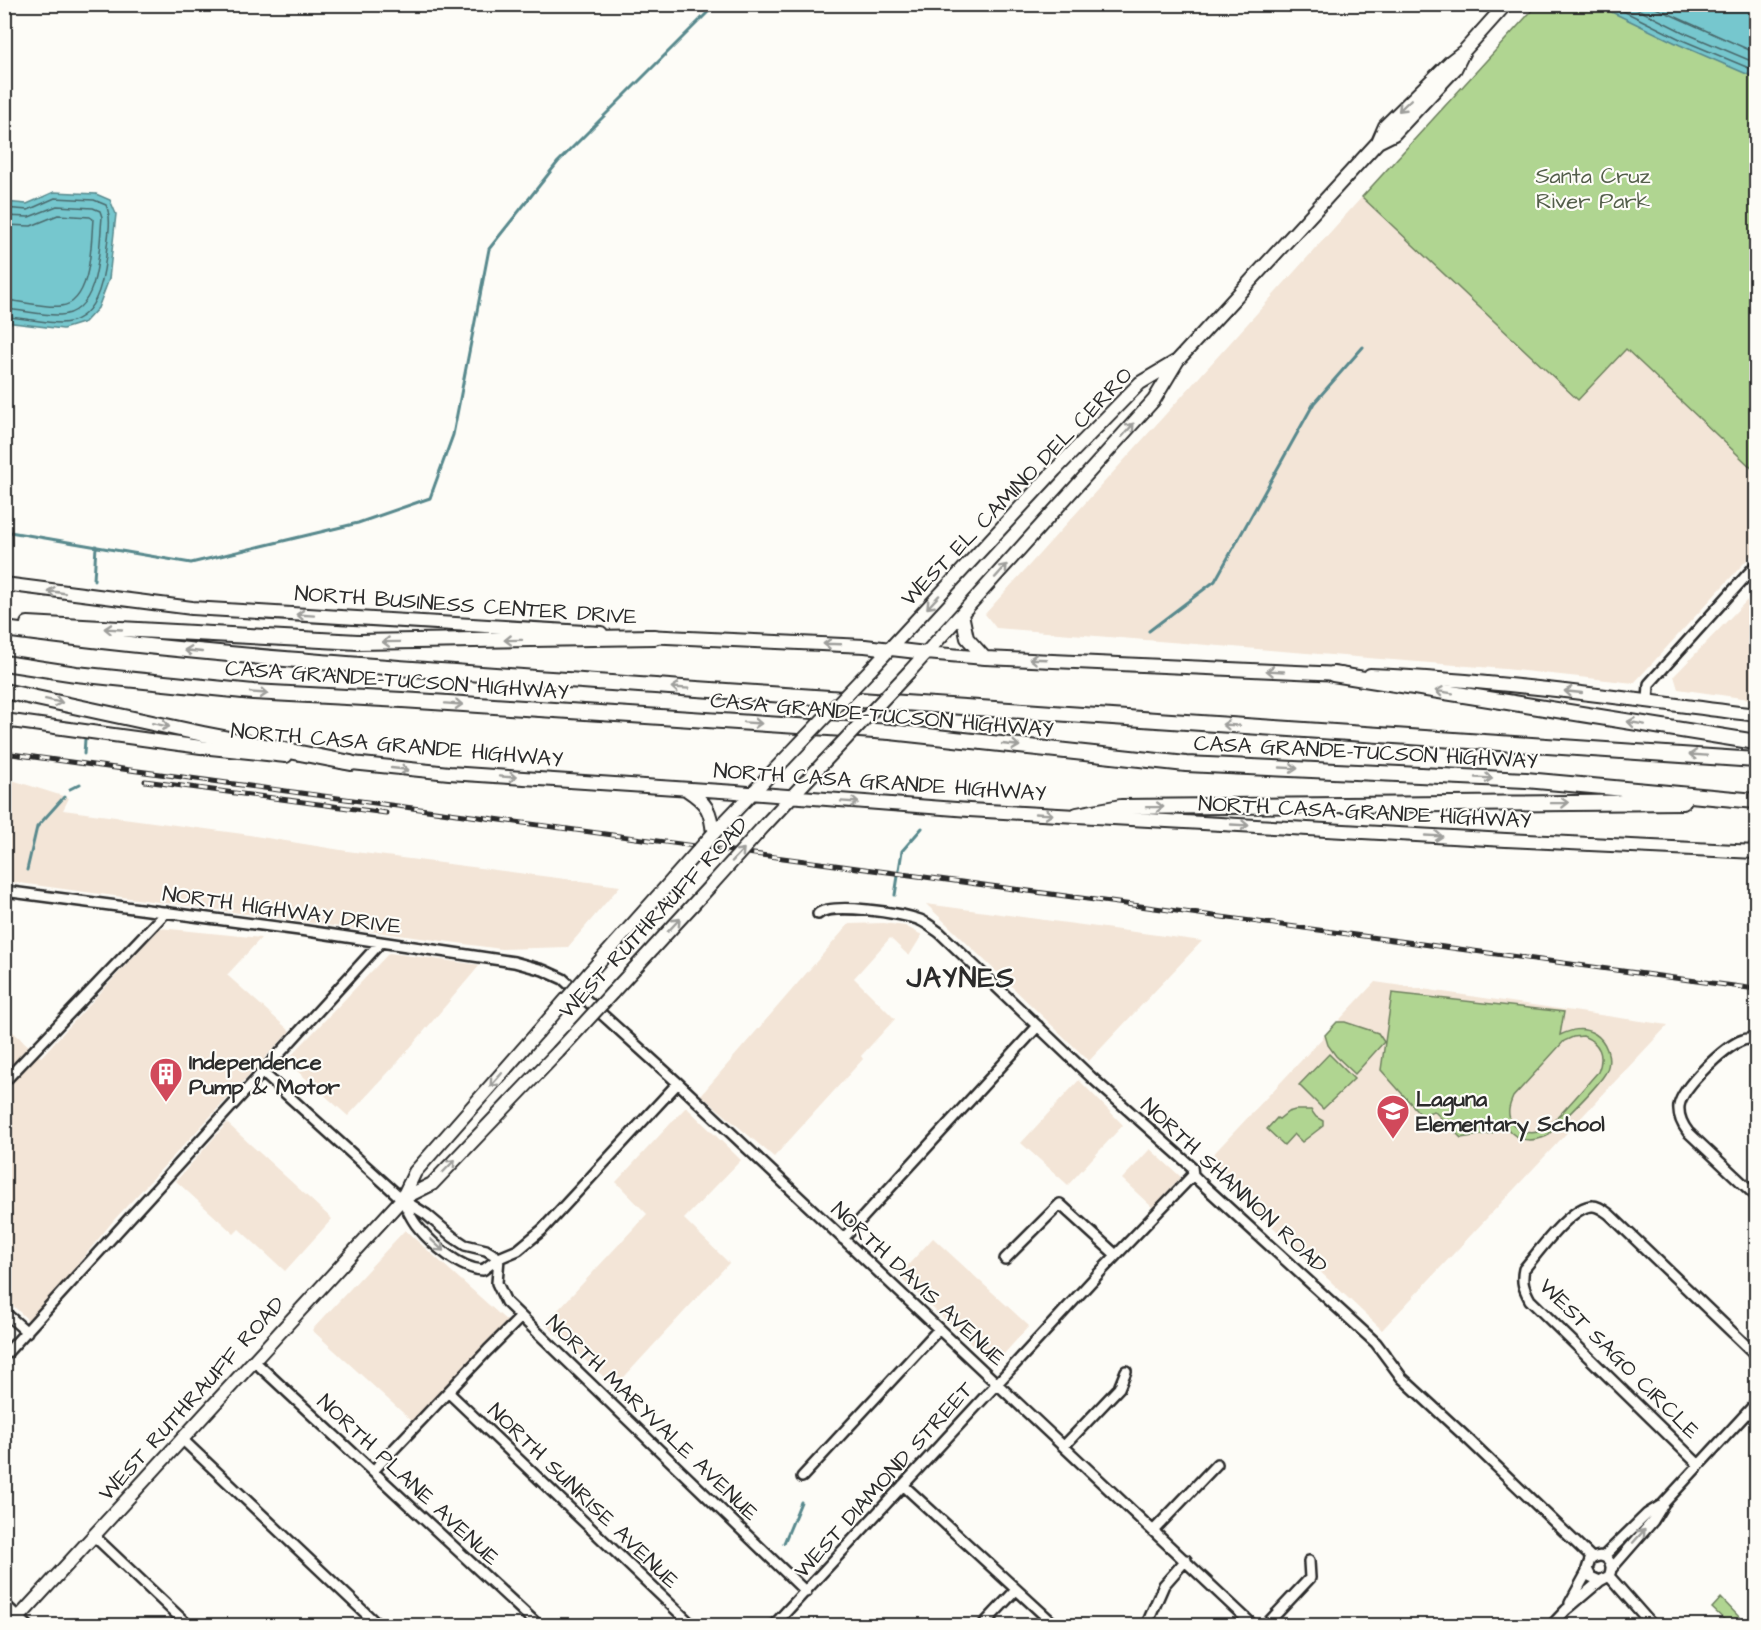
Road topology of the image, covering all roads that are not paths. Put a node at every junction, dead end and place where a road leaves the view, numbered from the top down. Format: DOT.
graph roads {
  1 [pos="1506,4"];
  2 [pos="1178,360"];
  3 [pos="1756,564"];
  4 [pos="4,584"];
  5 [pos="962,614"];
  6 [pos="4,623"];
  7 [pos="4,629"];
  8 [pos="655,637"];
  9 [pos="890,649"];
  10 [pos="926,653"];
  11 [pos="985,658"];
  12 [pos="4,663"];
  13 [pos="1333,674"];
  14 [pos="4,691"];
  15 [pos="1648,701"];
  16 [pos="1756,715"];
  17 [pos="4,720"];
  18 [pos="1756,742"];
  19 [pos="1756,760"];
  20 [pos="351,763"];
  21 [pos="686,790"];
  22 [pos="751,793"];
  23 [pos="791,797"];
  24 [pos="1731,799"];
  25 [pos="1756,801"];
  26 [pos="1077,815"];
  27 [pos="716,828"];
  28 [pos="1756,852"];
  29 [pos="4,891"];
  30 [pos="166,912"];
  31 [pos="818,914"];
  32 [pos="381,942"];
  33 [pos="553,974"];
  34 [pos="1038,1026"];
  35 [pos="1756,1040"];
  36 [pos="262,1072"];
  37 [pos="4,1082"];
  38 [pos="678,1083"];
  39 [pos="1193,1175"];
  40 [pos="1756,1196"];
  41 [pos="402,1199"];
  42 [pos="843,1239"];
  43 [pos="1116,1255"];
  44 [pos="499,1258"];
  45 [pos="1005,1258"];
  46 [pos="4,1312"];
  47 [pos="521,1317"];
  48 [pos="939,1329"];
  49 [pos="27,1332"];
  50 [pos="1756,1355"];
  51 [pos="4,1356"];
  52 [pos="253,1360"];
  53 [pos="1126,1371"];
  54 [pos="998,1383"];
  55 [pos="447,1392"];
  56 [pos="1756,1403"];
  57 [pos="182,1439"];
  58 [pos="1064,1446"];
  59 [pos="1216,1464"];
  60 [pos="1699,1465"];
  61 [pos="373,1471"];
  62 [pos="802,1477"];
  63 [pos="903,1485"];
  64 [pos="1664,1503"];
  65 [pos="1154,1530"];
  66 [pos="93,1536"];
  67 [pos="1604,1556"];
  68 [pos="1592,1558"];
  69 [pos="1186,1560"];
  70 [pos="1309,1561"];
  71 [pos="1587,1572"];
  72 [pos="1607,1575"];
  73 [pos="1016,1590"];
  74 [pos="806,1592"];
  75 [pos="4,1604"];
  76 [pos="1566,1610"];
  77 [pos="19,1623"];
  78 [pos="189,1626"];
  79 [pos="379,1626"];
  80 [pos="539,1626"];
  81 [pos="693,1626"];
  82 [pos="773,1626"];
  83 [pos="982,1626"];
  84 [pos="1056,1626"];
  85 [pos="1146,1626"];
  86 [pos="1254,1626"];
  87 [pos="1265,1626"];
  88 [pos="1551,1626"];
  89 [pos="1653,1626"];
  1 -- 2 [label="main road, WEST EL CAMINO DEL CERRO"];
  5 -- 2 [label="main road, WEST EL CAMINO DEL CERRO, one-way"];
  2 -- 9 [label="main road, WEST EL CAMINO DEL CERRO, one-way"];
  3 -- 15 [label="street"];
  8 -- 4 [label="main road, NORTH BUSINESS CENTER DRIVE, one-way"];
  5 -- 10 [label="main road, WEST EL CAMINO DEL CERRO"];
  5 -- 11 [label="main road"];
  8 -- 6 [label="highway, one-way"];
  19 -- 7 [label="highway, CASA GRANDE-TUCSON HIGHWAY, one-way"];
  9 -- 8 [label="main road, NORTH BUSINESS CENTER DRIVE, one-way"];
  9 -- 10 [label="main road, NORTH BUSINESS CENTER DRIVE"];
  9 -- 22 [label="main road, WEST RUTHRAUFF ROAD, bridge"];
  10 -- 11 [label="main road"];
  10 -- 23 [label="main road, WEST RUTHRAUFF ROAD, bridge"];
  13 -- 11 [label="main road, one-way"];
  12 -- 24 [label="highway, CASA GRANDE-TUCSON HIGHWAY, one-way"];
  15 -- 13 [label="main road, one-way"];
  18 -- 13 [label="highway, one-way"];
  14 -- 20 [label="highway, one-way"];
  15 -- 16 [label="main road"];
  17 -- 20 [label="main road, NORTH CASA GRANDE HIGHWAY"];
  20 -- 21 [label="main road, NORTH CASA GRANDE HIGHWAY, one-way"];
  21 -- 22 [label="main road, NORTH CASA GRANDE HIGHWAY"];
  21 -- 27 [label="main road"];
  22 -- 23 [label="main road, NORTH CASA GRANDE HIGHWAY"];
  22 -- 27 [label="main road, WEST RUTHRAUFF ROAD"];
  23 -- 26 [label="main road, NORTH CASA GRANDE HIGHWAY, one-way"];
  41 -- 23 [label="main road, WEST RUTHRAUFF ROAD, one-way, bridge"];
  24 -- 25 [label="highway, CASA GRANDE-TUCSON HIGHWAY"];
  26 -- 24 [label="highway, one-way"];
  26 -- 28 [label="main road, NORTH CASA GRANDE HIGHWAY, one-way"];
  27 -- 41 [label="main road, WEST RUTHRAUFF ROAD, one-way, bridge"];
  29 -- 30 [label="street, NORTH HIGHWAY DRIVE"];
  30 -- 32 [label="street, NORTH HIGHWAY DRIVE"];
  30 -- 37 [label="street"];
  31 -- 34 [label="street, NORTH SHANNON ROAD"];
  32 -- 33 [label="street, NORTH HIGHWAY DRIVE"];
  32 -- 36 [label="street"];
  33 -- 38 [label="street, NORTH DAVIS AVENUE"];
  34 -- 39 [label="street, NORTH SHANNON ROAD"];
  34 -- 42 [label="street"];
  35 -- 40 [label="street"];
  36 -- 41 [label="street"];
  36 -- 49 [label="street"];
  38 -- 42 [label="street, NORTH DAVIS AVENUE"];
  38 -- 44 [label="street"];
  39 -- 43 [label="street, WEST DIAMOND STREET"];
  39 -- 68 [label="street, NORTH SHANNON ROAD"];
  41 -- 44 [label="street"];
  41 -- 44 [label="street, one-way"];
  41 -- 52 [label="main road, WEST RUTHRAUFF ROAD"];
  42 -- 48 [label="street, NORTH DAVIS AVENUE"];
  43 -- 45 [label="street"];
  43 -- 54 [label="street, WEST DIAMOND STREET"];
  44 -- 47 [label="street, NORTH MARYVALE AVENUE"];
  46 -- 49 [label="street"];
  47 -- 55 [label="street"];
  47 -- 74 [label="street, NORTH MARYVALE AVENUE"];
  48 -- 54 [label="street, NORTH DAVIS AVENUE"];
  48 -- 62 [label="street"];
  49 -- 51 [label="street"];
  50 -- 60 [label="street, WEST SAGO CIRCLE"];
  52 -- 57 [label="main road, WEST RUTHRAUFF ROAD"];
  52 -- 61 [label="street, NORTH PLANE AVENUE"];
  53 -- 58 [label="street"];
  54 -- 58 [label="street, NORTH DAVIS AVENUE"];
  54 -- 63 [label="street, WEST DIAMOND STREET"];
  55 -- 61 [label="street"];
  55 -- 81 [label="street, NORTH SUNRISE AVENUE"];
  56 -- 60 [label="street"];
  57 -- 66 [label="main road, WEST RUTHRAUFF ROAD"];
  57 -- 79 [label="street"];
  58 -- 65 [label="street, NORTH DAVIS AVENUE"];
  59 -- 65 [label="street"];
  60 -- 64 [label="street"];
  61 -- 80 [label="street, NORTH PLANE AVENUE"];
  63 -- 73 [label="street"];
  63 -- 74 [label="street, WEST DIAMOND STREET"];
  64 -- 67 [label="street"];
  72 -- 64 [label="street, one-way"];
  65 -- 69 [label="street, NORTH DAVIS AVENUE"];
  66 -- 77 [label="main road, WEST RUTHRAUFF ROAD"];
  66 -- 78 [label="street"];
  67 -- 68 [label="street"];
  67 -- 72 [label="street"];
  68 -- 71 [label="street"];
  69 -- 85 [label="street"];
  69 -- 86 [label="street, NORTH DAVIS AVENUE"];
  70 -- 87 [label="street"];
  71 -- 72 [label="street"];
  71 -- 76 [label="street"];
  72 -- 76 [label="street"];
  72 -- 89 [label="street"];
  73 -- 83 [label="street"];
  73 -- 84 [label="street"];
  74 -- 82 [label="street, WEST DIAMOND STREET"];
  75 -- 77 [label="street"];
  76 -- 88 [label="street"];
}
